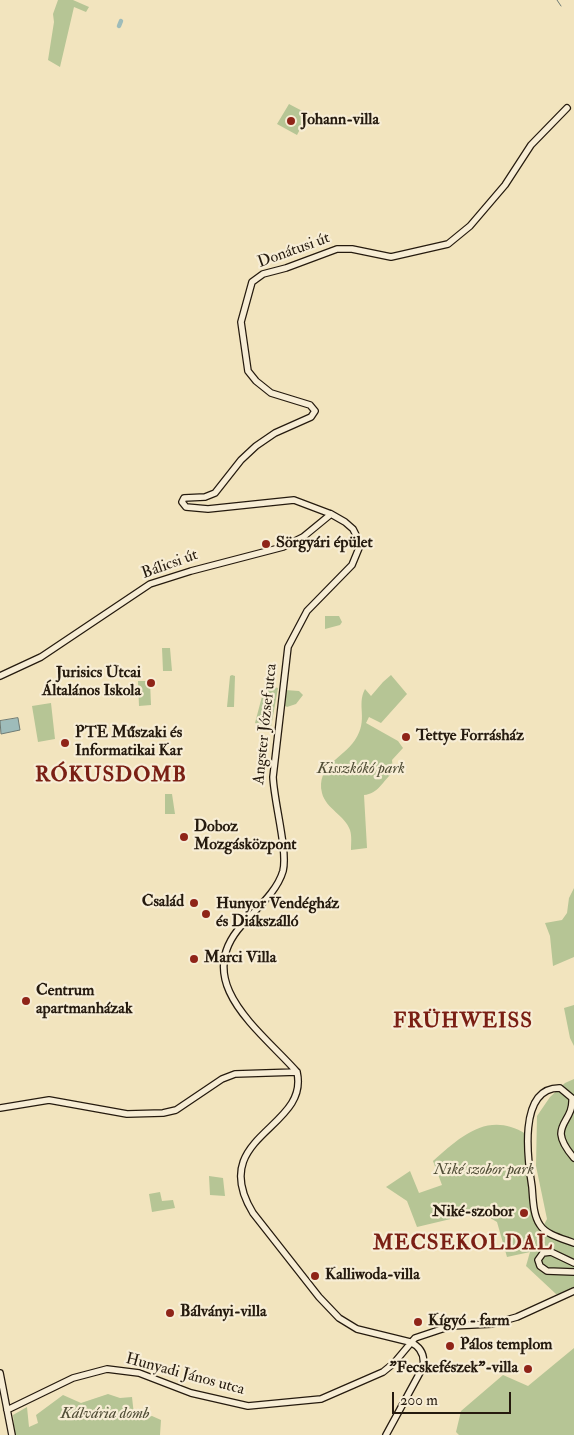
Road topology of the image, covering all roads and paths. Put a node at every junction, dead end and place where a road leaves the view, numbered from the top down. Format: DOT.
graph roads {
  1 [pos="567,108"];
  2 [pos="331,514"];
  3 [pos="0,676"];
  4 [pos="297,1072"];
  5 [pos="0,1108"];
  6 [pos="574,1158"];
  7 [pos="574,1242"];
  8 [pos="574,1263"];
  9 [pos="574,1272"];
  10 [pos="574,1291"];
  11 [pos="410,1342"];
  12 [pos="0,1374"];
  13 [pos="7,1410"];
  14 [pos="12,1435"];
  15 [pos="386,1435"];
  1 -- 2 [label="street, Donátusi út"];
  2 -- 3 [label="street, Bálicsi út"];
  2 -- 4 [label="street, Angster József utca"];
  4 -- 5 [label="street"];
  4 -- 11 [label="street"];
  6 -- 7 [label="street"];
  8 -- 9 [label="street"];
  10 -- 11 [label="street"];
  11 -- 13 [label="street, Hunyadi János utca"];
  11 -- 15 [label="street"];
  12 -- 13 [label="street"];
  13 -- 14 [label="street"];
}
